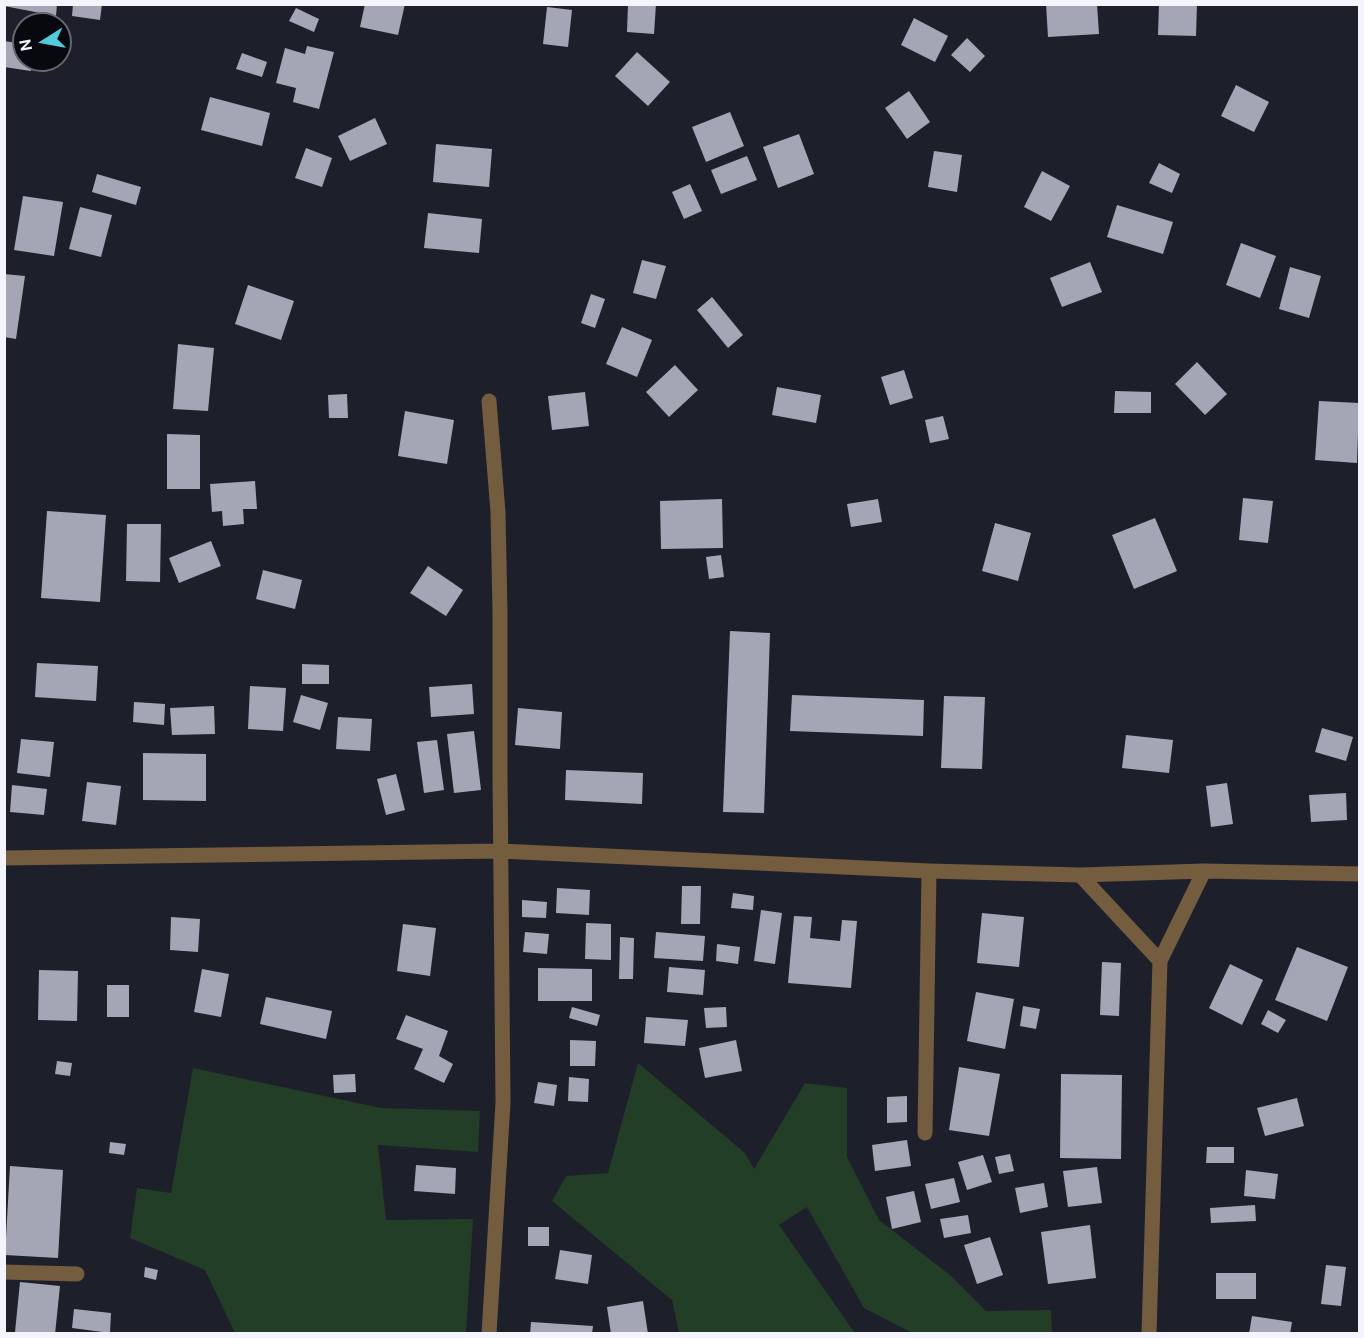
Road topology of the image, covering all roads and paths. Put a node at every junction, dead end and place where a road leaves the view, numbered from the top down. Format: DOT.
graph roads {
  1 [pos="489,401"];
  2 [pos="500,851"];
  3 [pos="4,858"];
  4 [pos="929,871"];
  5 [pos="1204,871"];
  6 [pos="1359,874"];
  7 [pos="1080,875"];
  8 [pos="1160,961"];
  9 [pos="925,1132"];
  10 [pos="4,1272"];
  11 [pos="77,1274"];
  12 [pos="489,1334"];
  13 [pos="1149,1334"];
  1 -- 2 [label="street"];
  2 -- 3 [label="street"];
  2 -- 4 [label="street"];
  2 -- 12 [label="street"];
  4 -- 7 [label="street"];
  4 -- 9 [label="street"];
  5 -- 6 [label="street"];
  5 -- 7 [label="street"];
  5 -- 8 [label="street"];
  7 -- 8 [label="street"];
  8 -- 13 [label="street"];
  10 -- 11 [label="street"];
}
